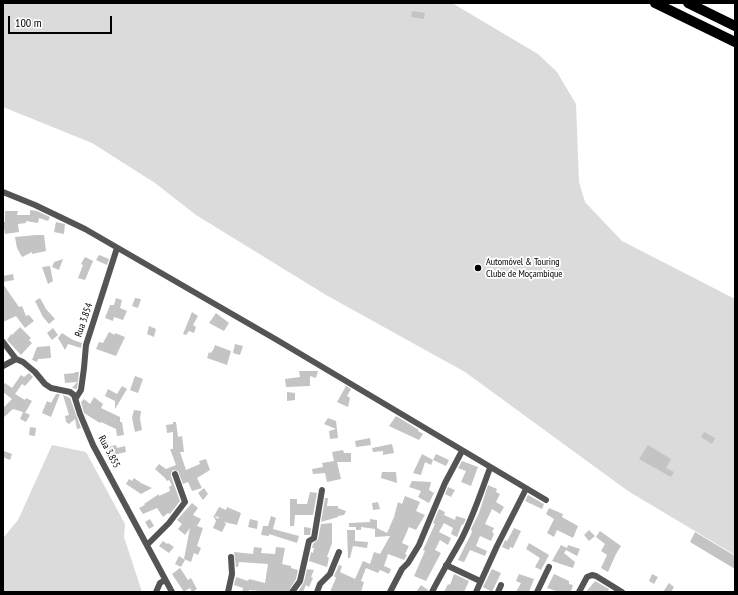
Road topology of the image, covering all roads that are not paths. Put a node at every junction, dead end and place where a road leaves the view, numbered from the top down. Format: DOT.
graph roads {
  1 [pos="655,3"];
  2 [pos="688,3"];
  3 [pos="735,26"];
  4 [pos="735,42"];
  5 [pos="3,192"];
  6 [pos="117,248"];
  7 [pos="3,342"];
  8 [pos="16,359"];
  9 [pos="3,366"];
  10 [pos="76,398"];
  11 [pos="462,451"];
  12 [pos="490,468"];
  13 [pos="175,474"];
  14 [pos="526,489"];
  15 [pos="322,490"];
  16 [pos="546,500"];
  17 [pos="147,545"];
  18 [pos="339,552"];
  19 [pos="231,557"];
  20 [pos="446,565"];
  21 [pos="549,568"];
  22 [pos="165,580"];
  23 [pos="480,582"];
  24 [pos="501,585"];
  25 [pos="156,592"];
  26 [pos="172,592"];
  27 [pos="228,592"];
  28 [pos="292,592"];
  29 [pos="317,592"];
  30 [pos="390,592"];
  31 [pos="432,592"];
  32 [pos="476,592"];
  33 [pos="498,592"];
  34 [pos="538,592"];
  35 [pos="579,592"];
  36 [pos="622,592"];
  1 -- 4 [label="main road"];
  2 -- 3 [label="main road"];
  5 -- 6 [label="street"];
  6 -- 10 [label="street, Rua 3.854"];
  6 -- 11 [label="street"];
  7 -- 8 [label="street"];
  8 -- 9 [label="street"];
  8 -- 10 [label="street"];
  10 -- 17 [label="street, Rua 3.855"];
  11 -- 12 [label="street"];
  11 -- 30 [label="street"];
  12 -- 14 [label="street"];
  12 -- 20 [label="street"];
  13 -- 17 [label="street"];
  14 -- 16 [label="street"];
  14 -- 23 [label="street"];
  15 -- 28 [label="street"];
  17 -- 22 [label="street, Rua 3.855"];
  18 -- 29 [label="street"];
  19 -- 27 [label="street"];
  20 -- 23 [label="street"];
  20 -- 31 [label="street"];
  21 -- 34 [label="street"];
  22 -- 25 [label="street"];
  22 -- 26 [label="street, Rua 3.855"];
  23 -- 32 [label="street"];
  24 -- 33 [label="street"];
  35 -- 36 [label="street"];
}
